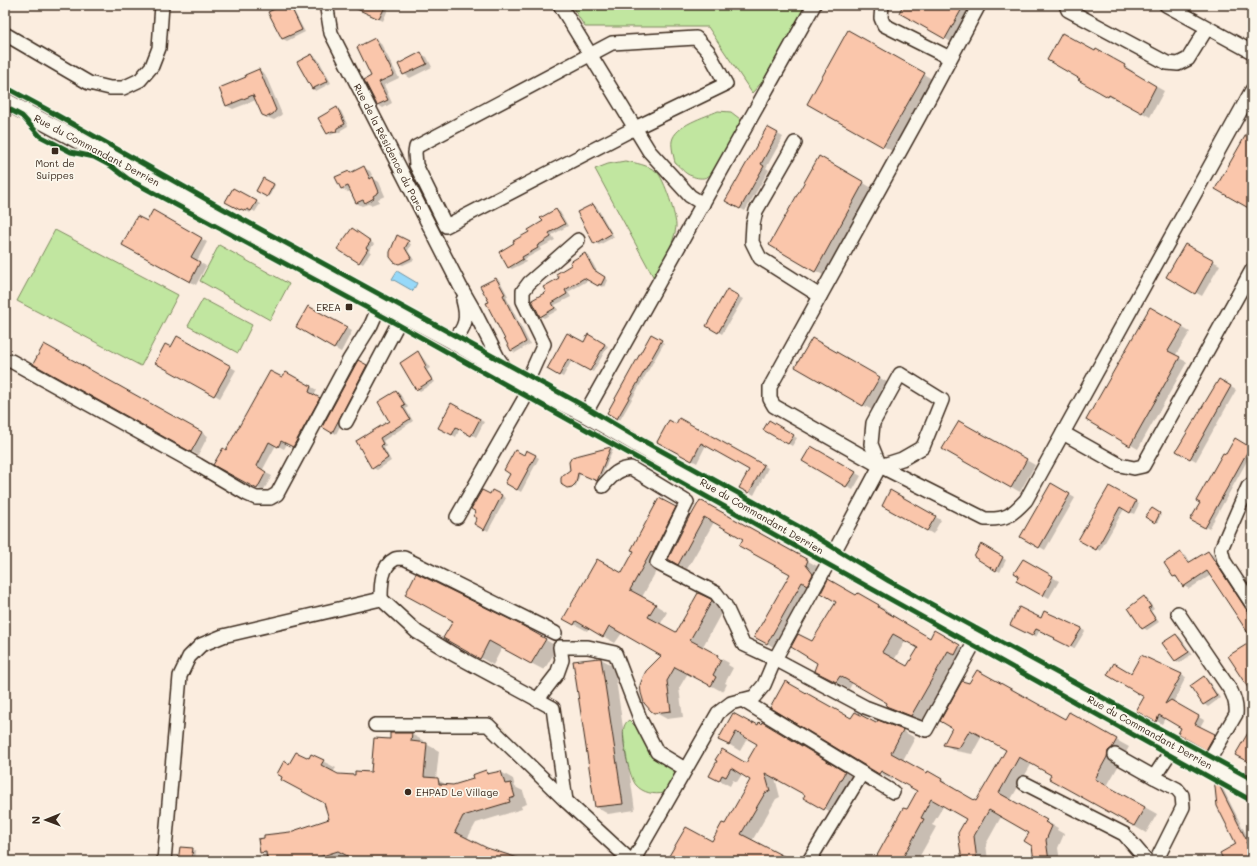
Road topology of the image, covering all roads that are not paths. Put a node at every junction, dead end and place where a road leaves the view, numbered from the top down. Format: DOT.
graph roads {
  1 [pos="162,5"];
  2 [pos="328,5"];
  3 [pos="560,5"];
  4 [pos="814,5"];
  5 [pos="882,5"];
  6 [pos="979,5"];
  7 [pos="1066,5"];
  8 [pos="1166,5"];
  9 [pos="1206,28"];
  10 [pos="5,34"];
  11 [pos="1252,52"];
  12 [pos="590,54"];
  13 [pos="950,58"];
  14 [pos="5,90"];
  15 [pos="1252,90"];
  16 [pos="5,101"];
  17 [pos="635,128"];
  18 [pos="795,143"];
  19 [pos="167,187"];
  20 [pos="703,204"];
  21 [pos="578,240"];
  22 [pos="1252,270"];
  23 [pos="460,286"];
  24 [pos="820,296"];
  25 [pos="381,302"];
  26 [pos="403,314"];
  27 [pos="453,341"];
  28 [pos="11,361"];
  29 [pos="511,375"];
  30 [pos="529,385"];
  31 [pos="585,414"];
  32 [pos="346,422"];
  33 [pos="1063,433"];
  34 [pos="880,466"];
  35 [pos="1252,484"];
  36 [pos="603,486"];
  37 [pos="457,517"];
  38 [pos="832,556"];
  39 [pos="381,599"];
  40 [pos="1252,604"];
  41 [pos="1178,613"];
  42 [pos="555,633"];
  43 [pos="973,645"];
  44 [pos="775,658"];
  45 [pos="537,700"];
  46 [pos="742,700"];
  47 [pos="376,725"];
  48 [pos="1175,745"];
  49 [pos="1115,755"];
  50 [pos="1208,764"];
  51 [pos="685,769"];
  52 [pos="862,773"];
  53 [pos="1154,777"];
  54 [pos="1024,783"];
  55 [pos="1252,788"];
  56 [pos="893,792"];
  57 [pos="566,801"];
  58 [pos="164,861"];
  59 [pos="632,861"];
  60 [pos="809,861"];
  61 [pos="1147,861"];
  62 [pos="1156,861"];
  1 -- 10 [label="street"];
  2 -- 23 [label="street, Rue de la Résidence du Parc"];
  3 -- 12 [label="street"];
  4 -- 20 [label="street"];
  5 -- 13 [label="street"];
  6 -- 13 [label="street"];
  7 -- 9 [label="street"];
  8 -- 9 [label="street"];
  9 -- 11 [label="street"];
  12 -- 17 [label="street"];
  12 -- 17 [label="street"];
  12 -- 17 [label="street"];
  13 -- 24 [label="street"];
  14 -- 19 [label="main road, Rue du Commandant Derrien"];
  15 -- 33 [label="street"];
  16 -- 19 [label="main road, Rue du Commandant Derrien"];
  17 -- 20 [label="street"];
  18 -- 24 [label="street"];
  19 -- 25 [label="main road, Rue du Commandant Derrien"];
  20 -- 31 [label="street"];
  21 -- 30 [label="street"];
  22 -- 33 [label="street"];
  23 -- 27 [label="street, Rue de la Résidence du Parc"];
  23 -- 29 [label="street, Rue de la Résidence du Parc"];
  24 -- 34 [label="street"];
  25 -- 26 [label="main road, Rue du Commandant Derrien"];
  25 -- 28 [label="street"];
  26 -- 27 [label="main road, Rue du Commandant Derrien"];
  26 -- 32 [label="street"];
  27 -- 29 [label="main road, Rue du Commandant Derrien"];
  29 -- 30 [label="main road, Rue du Commandant Derrien"];
  30 -- 31 [label="main road, Rue du Commandant Derrien"];
  30 -- 37 [label="street"];
  31 -- 38 [label="main road, Rue du Commandant Derrien"];
  33 -- 34 [label="street"];
  34 -- 34 [label="street"];
  34 -- 38 [label="street"];
  35 -- 40 [label="street"];
  36 -- 44 [label="street"];
  38 -- 44 [label="street"];
  38 -- 48 [label="main road, Rue du Commandant Derrien"];
  39 -- 42 [label="street"];
  39 -- 45 [label="street"];
  39 -- 58 [label="street"];
  41 -- 50 [label="street"];
  43 -- 44 [label="street"];
  44 -- 46 [label="street"];
  45 -- 51 [label="street"];
  45 -- 57 [label="street"];
  46 -- 51 [label="street"];
  46 -- 52 [label="street"];
  47 -- 57 [label="street"];
  48 -- 50 [label="main road, Rue du Commandant Derrien"];
  48 -- 53 [label="street"];
  49 -- 53 [label="street"];
  50 -- 55 [label="main road, Rue du Commandant Derrien"];
  51 -- 59 [label="street"];
  52 -- 56 [label="street"];
  52 -- 60 [label="street"];
  53 -- 62 [label="street"];
  54 -- 61 [label="street"];
  57 -- 59 [label="street"];
}
